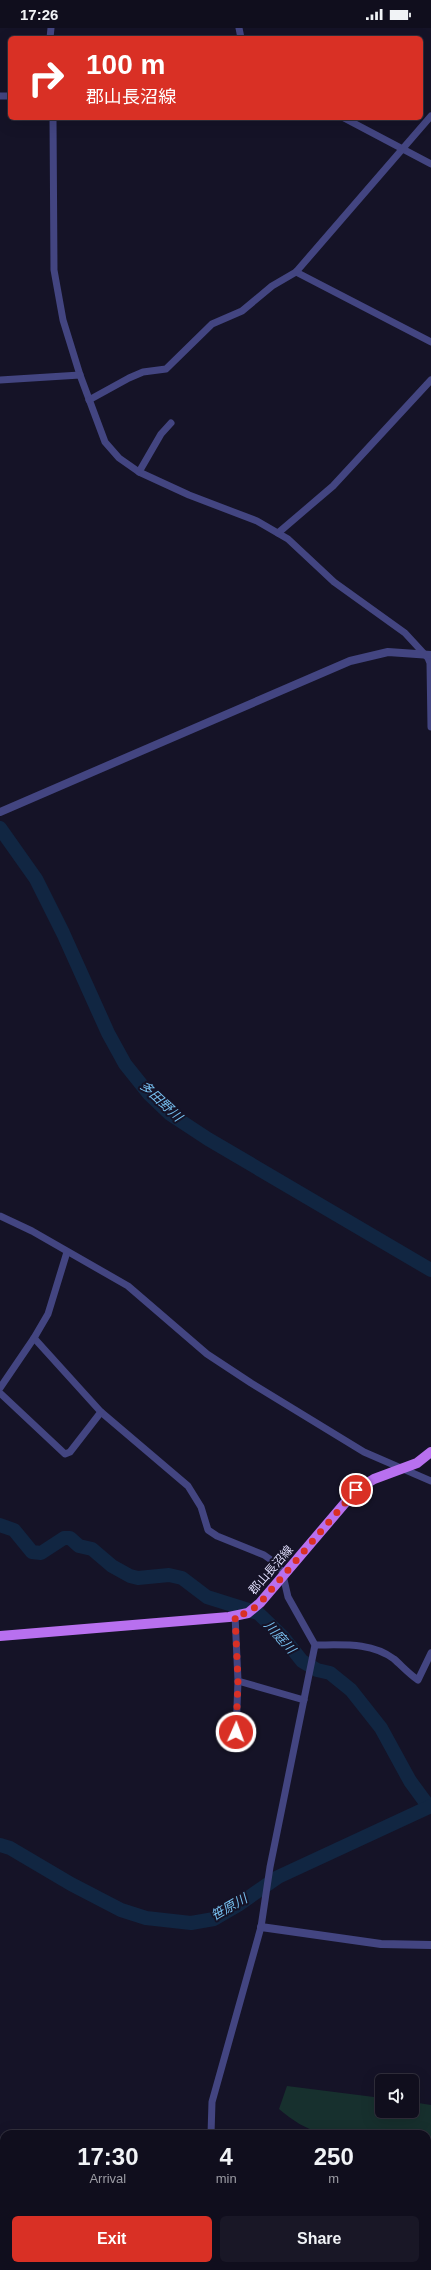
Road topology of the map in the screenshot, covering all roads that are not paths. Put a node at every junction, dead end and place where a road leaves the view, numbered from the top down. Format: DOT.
graph roads {
  1 [pos="431,116"];
  2 [pos="53,120"];
  3 [pos="348,120"];
  4 [pos="402,148"];
  5 [pos="431,164"];
  6 [pos="296,272"];
  7 [pos="431,342"];
  8 [pos="80,375"];
  9 [pos="0,380"];
  10 [pos="431,380"];
  11 [pos="89,400"];
  12 [pos="171,423"];
  13 [pos="139,472"];
  14 [pos="278,533"];
  15 [pos="427,654"];
  16 [pos="431,727"];
  17 [pos="0,812"];
  18 [pos="0,1216"];
  19 [pos="67,1252"];
  20 [pos="34,1338"];
  21 [pos="0,1388"];
  22 [pos="0,1393"];
  23 [pos="101,1412"];
  24 [pos="431,1452"];
  25 [pos="403,1470"];
  26 [pos="431,1481"];
  27 [pos="283,1577"];
  28 [pos="236,1614"];
  29 [pos="0,1636"];
  30 [pos="315,1645"];
  31 [pos="431,1653"];
  32 [pos="238,1681"];
  33 [pos="304,1700"];
  34 [pos="236,1732"];
  35 [pos="261,1927"];
  36 [pos="431,1945"];
  37 [pos="210,2130"];
  1 -- 4 [label="street"];
  2 -- 8 [label="street"];
  3 -- 4 [label="street"];
  4 -- 5 [label="street"];
  4 -- 6 [label="street"];
  6 -- 7 [label="street"];
  6 -- 11 [label="street"];
  8 -- 9 [label="street"];
  8 -- 11 [label="street"];
  10 -- 14 [label="street"];
  11 -- 13 [label="street"];
  12 -- 13 [label="street"];
  13 -- 14 [label="street"];
  14 -- 15 [label="street"];
  15 -- 16 [label="street"];
  15 -- 17 [label="street"];
  18 -- 19 [label="street"];
  19 -- 20 [label="street"];
  19 -- 25 [label="street"];
  20 -- 21 [label="street"];
  20 -- 23 [label="street"];
  22 -- 23 [label="street"];
  23 -- 27 [label="street"];
  24 -- 25 [label="main road, 郡山長沼線"];
  25 -- 26 [label="street"];
  25 -- 27 [label="main road, 郡山長沼線"];
  27 -- 28 [label="main road, 郡山長沼線"];
  27 -- 30 [label="street"];
  28 -- 29 [label="main road, 郡山長沼線"];
  28 -- 32 [label="street"];
  30 -- 31 [label="street"];
  30 -- 33 [label="street"];
  32 -- 33 [label="street"];
  32 -- 34 [label="street"];
  33 -- 35 [label="street"];
  35 -- 36 [label="street"];
  35 -- 37 [label="street"];
}
